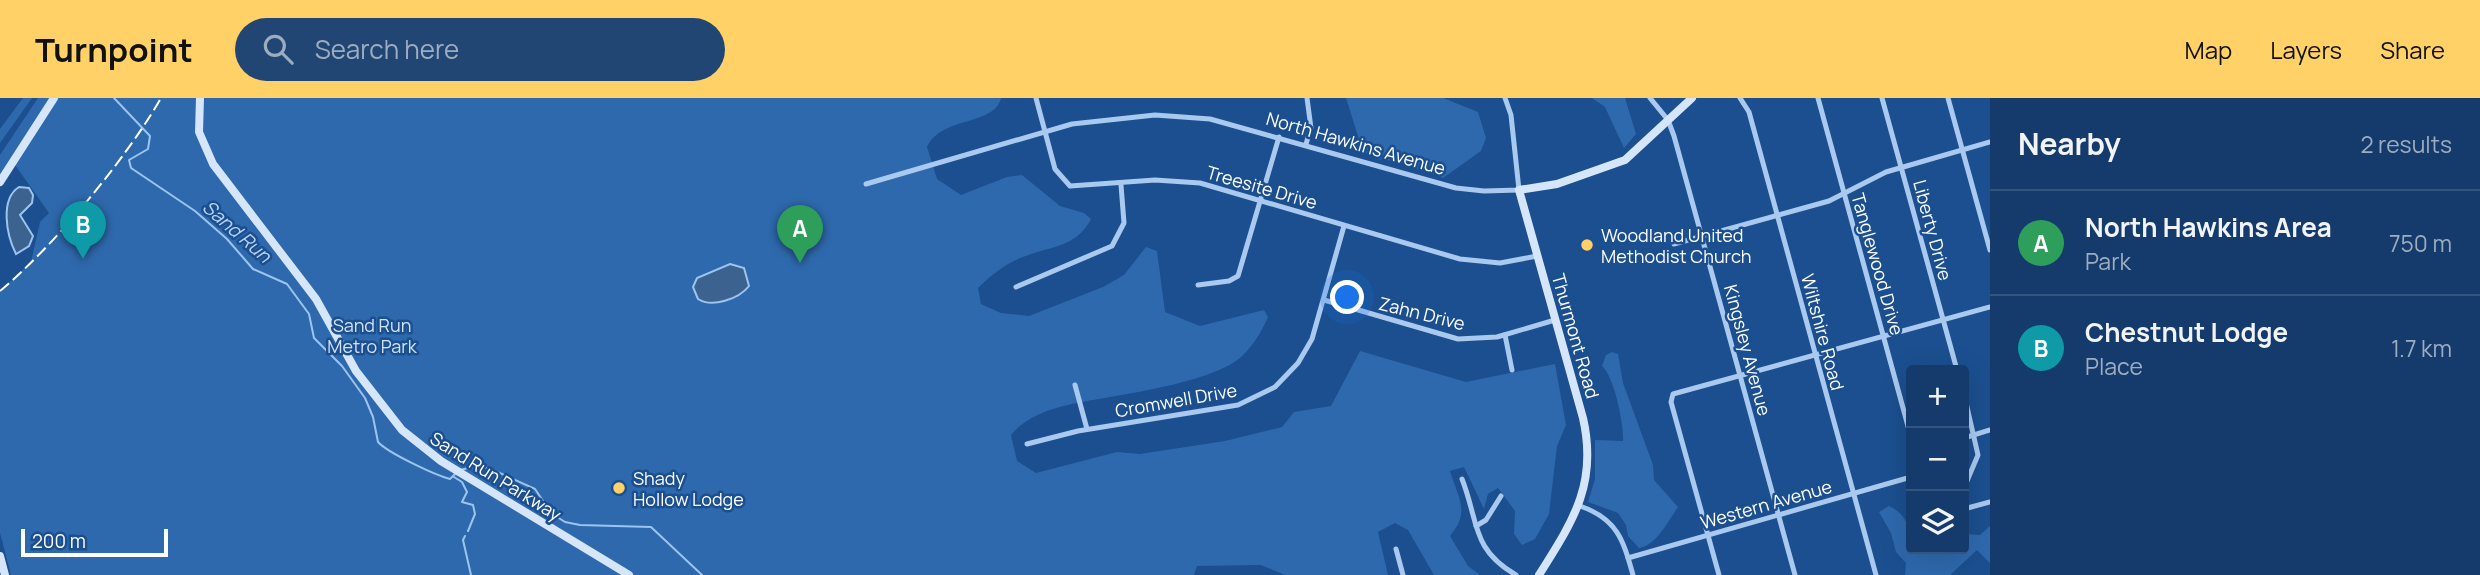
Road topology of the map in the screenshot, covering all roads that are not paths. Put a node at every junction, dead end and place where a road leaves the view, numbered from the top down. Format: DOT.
graph roads {
  1 [pos="54,98"];
  2 [pos="200,98"];
  3 [pos="1036,98"];
  4 [pos="1307,98"];
  5 [pos="1505,98"];
  6 [pos="1650,98"];
  7 [pos="1692,98"];
  8 [pos="1740,98"];
  9 [pos="1818,98"];
  10 [pos="1882,98"];
  11 [pos="1948,98"];
  12 [pos="1668,120"];
  13 [pos="1045,131"];
  14 [pos="1279,137"];
  15 [pos="1990,142"];
  16 [pos="1306,144"];
  17 [pos="1963,151"];
  18 [pos="1901,167"];
  19 [pos="0,182"];
  20 [pos="866,184"];
  21 [pos="1121,185"];
  22 [pos="1519,190"];
  23 [pos="1844,194"];
  24 [pos="1261,201"];
  25 [pos="1777,216"];
  26 [pos="1344,226"];
  27 [pos="1702,237"];
  28 [pos="1674,244"];
  29 [pos="1990,250"];
  30 [pos="1537,256"];
  31 [pos="1198,285"];
  32 [pos="1016,287"];
  33 [pos="1324,300"];
  34 [pos="1990,307"];
  35 [pos="1555,320"];
  36 [pos="1943,320"];
  37 [pos="1505,335"];
  38 [pos="1884,337"];
  39 [pos="1815,355"];
  40 [pos="1956,365"];
  41 [pos="1511,370"];
  42 [pos="1740,375"];
  43 [pos="1075,385"];
  44 [pos="1969,413"];
  45 [pos="1909,428"];
  46 [pos="1087,429"];
  47 [pos="1990,430"];
  48 [pos="1975,435"];
  49 [pos="1969,437"];
  50 [pos="1027,444"];
  51 [pos="1906,478"];
  52 [pos="1969,478"];
  53 [pos="1462,479"];
  54 [pos="1853,494"];
  55 [pos="1501,496"];
  56 [pos="1990,502"];
  57 [pos="1580,506"];
  58 [pos="1969,508"];
  59 [pos="1778,515"];
  60 [pos="1476,526"];
  61 [pos="1709,536"];
  62 [pos="1396,548"];
  63 [pos="0,556"];
  64 [pos="1628,558"];
  65 [pos="5,575"];
  66 [pos="629,575"];
  67 [pos="1403,575"];
  68 [pos="1516,575"];
  69 [pos="1539,575"];
  70 [pos="1633,575"];
  71 [pos="1719,575"];
  72 [pos="1795,575"];
  73 [pos="1875,575"];
  1 -- 19 [label="street"];
  2 -- 66 [label="street, Sand Run Parkway"];
  3 -- 13 [label="street, Treesite Drive"];
  4 -- 16 [label="street"];
  5 -- 22 [label="street, Thurmont Road"];
  6 -- 12 [label="street, Kingsley Avenue"];
  7 -- 12 [label="street, North Hawkins Avenue"];
  8 -- 25 [label="street, Wiltshire Road"];
  9 -- 23 [label="street, Tanglewood Drive"];
  10 -- 18 [label="street, Liberty Drive"];
  11 -- 17 [label="street"];
  12 -- 22 [label="street, North Hawkins Avenue"];
  12 -- 27 [label="street, Kingsley Avenue"];
  13 -- 14 [label="street, North Hawkins Avenue"];
  13 -- 20 [label="street, North Hawkins Avenue"];
  13 -- 21 [label="street, Treesite Drive"];
  14 -- 16 [label="street, North Hawkins Avenue"];
  14 -- 24 [label="street"];
  15 -- 17 [label="street"];
  16 -- 22 [label="street, North Hawkins Avenue"];
  17 -- 18 [label="street"];
  17 -- 29 [label="street"];
  18 -- 23 [label="street"];
  18 -- 36 [label="street, Liberty Drive"];
  21 -- 24 [label="street, Treesite Drive"];
  21 -- 32 [label="street"];
  22 -- 30 [label="street, Thurmont Road"];
  23 -- 25 [label="street"];
  23 -- 38 [label="street, Tanglewood Drive"];
  24 -- 26 [label="street, Treesite Drive"];
  24 -- 31 [label="street"];
  25 -- 27 [label="street"];
  25 -- 39 [label="street, Wiltshire Road"];
  26 -- 30 [label="street, Treesite Drive"];
  26 -- 33 [label="street, Cromwell Drive"];
  27 -- 28 [label="street"];
  27 -- 42 [label="street, Kingsley Avenue"];
  30 -- 35 [label="street, Thurmont Road"];
  33 -- 37 [label="street, Zahn Drive"];
  33 -- 46 [label="street, Cromwell Drive"];
  34 -- 36 [label="street"];
  35 -- 37 [label="street, Zahn Drive"];
  35 -- 57 [label="street, Thurmont Road"];
  36 -- 38 [label="street"];
  36 -- 40 [label="street, Liberty Drive"];
  37 -- 41 [label="street"];
  38 -- 39 [label="street"];
  38 -- 45 [label="street, Tanglewood Drive"];
  39 -- 42 [label="street"];
  39 -- 54 [label="street, Wiltshire Road"];
  42 -- 59 [label="street, Kingsley Avenue"];
  42 -- 61 [label="street"];
  43 -- 46 [label="street"];
  44 -- 48 [label="street"];
  46 -- 50 [label="street, Cromwell Drive"];
  47 -- 48 [label="street"];
  48 -- 49 [label="street"];
  48 -- 52 [label="street"];
  51 -- 54 [label="street, Western Avenue"];
  53 -- 60 [label="street"];
  54 -- 59 [label="street, Western Avenue"];
  54 -- 73 [label="street, Wiltshire Road"];
  55 -- 60 [label="street"];
  56 -- 58 [label="street"];
  57 -- 64 [label="street"];
  57 -- 69 [label="street, Thurmont Road"];
  59 -- 61 [label="street, Western Avenue"];
  59 -- 72 [label="street, Kingsley Avenue"];
  60 -- 68 [label="street"];
  61 -- 64 [label="street, Western Avenue"];
  61 -- 71 [label="street"];
  62 -- 67 [label="street"];
  63 -- 65 [label="street"];
  64 -- 70 [label="street"];
}
